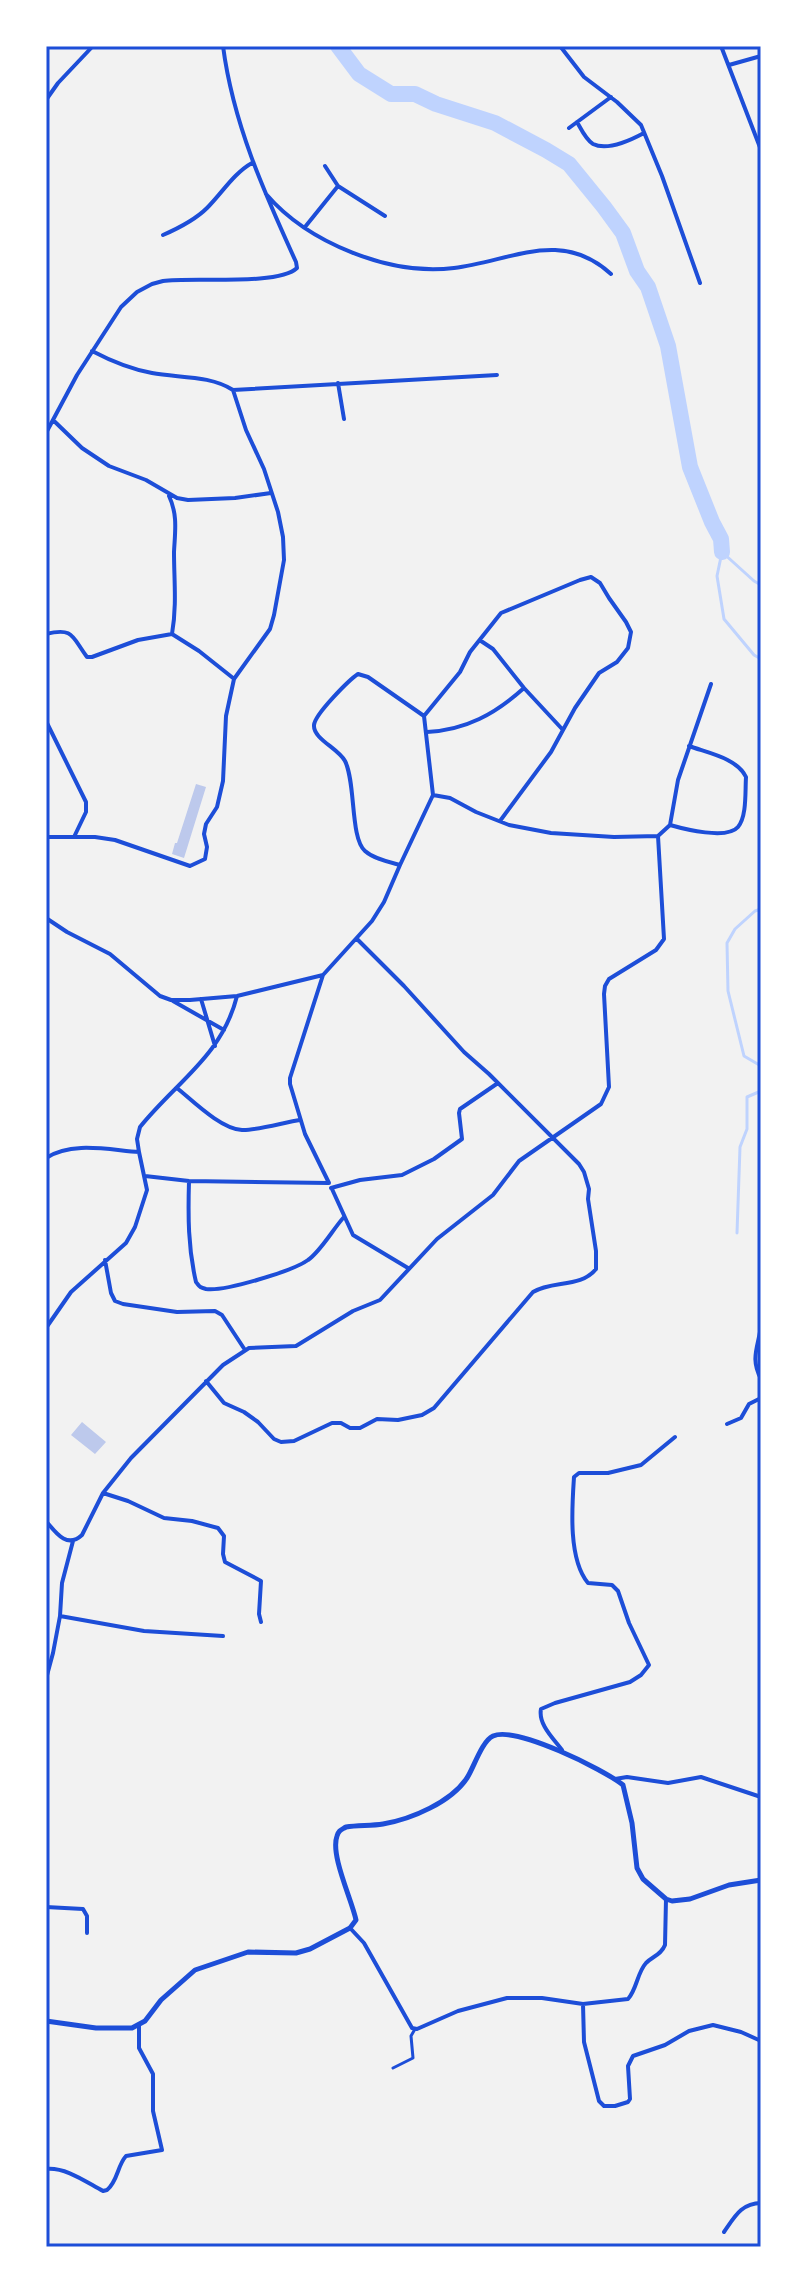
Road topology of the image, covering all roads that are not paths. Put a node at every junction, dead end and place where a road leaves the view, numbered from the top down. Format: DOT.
graph roads {
  1 [pos="93,46"];
  2 [pos="223,46"];
  3 [pos="560,46"];
  4 [pos="721,46"];
  5 [pos="761,56"];
  6 [pos="729,65"];
  7 [pos="611,97"];
  8 [pos="46,100"];
  9 [pos="577,122"];
  10 [pos="569,128"];
  11 [pos="644,133"];
  12 [pos="761,150"];
  13 [pos="252,163"];
  14 [pos="325,166"];
  15 [pos="338,186"];
  16 [pos="262,189"];
  17 [pos="385,216"];
  18 [pos="305,227"];
  19 [pos="163,235"];
  20 [pos="611,274"];
  21 [pos="700,283"];
  22 [pos="92,351"];
  23 [pos="497,375"];
  24 [pos="338,383"];
  25 [pos="233,390"];
  26 [pos="344,419"];
  27 [pos="53,420"];
  28 [pos="46,433"];
  29 [pos="271,493"];
  30 [pos="168,494"];
  31 [pos="46,634"];
  32 [pos="172,634"];
  33 [pos="480,640"];
  34 [pos="234,679"];
  35 [pos="711,684"];
  36 [pos="524,688"];
  37 [pos="424,716"];
  38 [pos="46,721"];
  39 [pos="563,730"];
  40 [pos="427,732"];
  41 [pos="689,746"];
  42 [pos="433,795"];
  43 [pos="500,821"];
  44 [pos="670,825"];
  45 [pos="658,836"];
  46 [pos="46,837"];
  47 [pos="74,837"];
  48 [pos="400,865"];
  49 [pos="46,918"];
  50 [pos="357,939"];
  51 [pos="323,975"];
  52 [pos="237,996"];
  53 [pos="201,999"];
  54 [pos="171,1000"];
  55 [pos="207,1021"];
  56 [pos="224,1030"];
  57 [pos="215,1046"];
  58 [pos="498,1083"];
  59 [pos="177,1088"];
  60 [pos="300,1120"];
  61 [pos="551,1137"];
  62 [pos="139,1152"];
  63 [pos="46,1158"];
  64 [pos="145,1176"];
  65 [pos="189,1181"];
  66 [pos="330,1186"];
  67 [pos="344,1217"];
  68 [pos="105,1260"];
  69 [pos="409,1269"];
  70 [pos="48,1321"];
  71 [pos="761,1326"];
  72 [pos="46,1328"];
  73 [pos="245,1350"];
  74 [pos="761,1379"];
  75 [pos="206,1381"];
  76 [pos="761,1398"];
  77 [pos="727,1424"];
  78 [pos="675,1437"];
  79 [pos="103,1493"];
  80 [pos="46,1521"];
  81 [pos="73,1541"];
  82 [pos="60,1616"];
  83 [pos="261,1622"];
  84 [pos="223,1636"];
  85 [pos="46,1679"];
  86 [pos="562,1750"];
  87 [pos="615,1779"];
  88 [pos="761,1797"];
  89 [pos="761,1880"];
  90 [pos="666,1899"];
  91 [pos="46,1907"];
  92 [pos="350,1928"];
  93 [pos="87,1933"];
  94 [pos="583,2004"];
  95 [pos="46,2021"];
  96 [pos="139,2025"];
  97 [pos="415,2029"];
  98 [pos="761,2041"];
  99 [pos="393,2068"];
  100 [pos="46,2169"];
  101 [pos="761,2203"];
  102 [pos="724,2232"];
  1 -- 8 [label="street"];
  2 -- 13 [label="street"];
  3 -- 7 [label="street"];
  4 -- 6 [label="street"];
  5 -- 6 [label="street"];
  6 -- 12 [label="street"];
  7 -- 9 [label="street"];
  7 -- 11 [label="street"];
  9 -- 10 [label="street"];
  9 -- 11 [label="street"];
  11 -- 21 [label="street"];
  13 -- 16 [label="street"];
  13 -- 19 [label="street"];
  14 -- 15 [label="street"];
  15 -- 17 [label="street"];
  15 -- 18 [label="street"];
  16 -- 18 [label="street"];
  16 -- 22 [label="street"];
  18 -- 20 [label="street"];
  22 -- 25 [label="street"];
  22 -- 27 [label="street"];
  23 -- 24 [label="street"];
  24 -- 25 [label="street"];
  24 -- 26 [label="street"];
  25 -- 29 [label="street"];
  27 -- 28 [label="street"];
  27 -- 30 [label="street"];
  29 -- 30 [label="street"];
  29 -- 34 [label="street"];
  30 -- 32 [label="street"];
  31 -- 32 [label="street"];
  32 -- 34 [label="street"];
  33 -- 36 [label="street"];
  33 -- 37 [label="street"];
  33 -- 39 [label="street"];
  34 -- 47 [label="street"];
  35 -- 41 [label="street"];
  36 -- 39 [label="street"];
  36 -- 40 [label="street"];
  37 -- 40 [label="street"];
  37 -- 48 [label="street"];
  38 -- 47 [label="street"];
  39 -- 43 [label="street"];
  40 -- 42 [label="street"];
  41 -- 44 [label="street"];
  41 -- 44 [label="street"];
  42 -- 43 [label="street"];
  42 -- 48 [label="street"];
  43 -- 45 [label="street"];
  44 -- 45 [label="street"];
  45 -- 61 [label="street"];
  46 -- 47 [label="street"];
  48 -- 50 [label="street"];
  49 -- 54 [label="street"];
  50 -- 51 [label="street"];
  50 -- 58 [label="street"];
  51 -- 52 [label="street"];
  51 -- 60 [label="street"];
  52 -- 53 [label="street"];
  52 -- 56 [label="street"];
  53 -- 54 [label="street"];
  53 -- 55 [label="street"];
  54 -- 55 [label="street"];
  55 -- 56 [label="street"];
  55 -- 57 [label="street"];
  56 -- 57 [label="street"];
  57 -- 59 [label="street"];
  58 -- 61 [label="street"];
  58 -- 66 [label="street"];
  59 -- 60 [label="street"];
  59 -- 62 [label="street"];
  60 -- 66 [label="street"];
  61 -- 69 [label="street"];
  61 -- 75 [label="street"];
  62 -- 63 [label="street"];
  62 -- 64 [label="street"];
  64 -- 65 [label="street"];
  64 -- 68 [label="street"];
  65 -- 66 [label="street"];
  65 -- 67 [label="street"];
  66 -- 67 [label="street"];
  67 -- 69 [label="street"];
  68 -- 70 [label="street"];
  68 -- 73 [label="street"];
  69 -- 73 [label="street"];
  70 -- 72 [label="street"];
  71 -- 74 [label="street"];
  73 -- 75 [label="street"];
  75 -- 79 [label="street"];
  76 -- 77 [label="street"];
  78 -- 86 [label="street"];
  79 -- 81 [label="street"];
  79 -- 83 [label="street"];
  80 -- 81 [label="street"];
  81 -- 82 [label="street"];
  82 -- 84 [label="street"];
  82 -- 85 [label="street"];
  86 -- 87 [label="street"];
  86 -- 92 [label="street"];
  87 -- 88 [label="street"];
  87 -- 90 [label="street"];
  89 -- 90 [label="street"];
  90 -- 94 [label="street"];
  91 -- 93 [label="street"];
  92 -- 96 [label="street"];
  92 -- 97 [label="street"];
  94 -- 97 [label="street"];
  94 -- 98 [label="street"];
  95 -- 96 [label="street"];
  96 -- 100 [label="street"];
  97 -- 99 [label="street"];
  101 -- 102 [label="street"];
}
